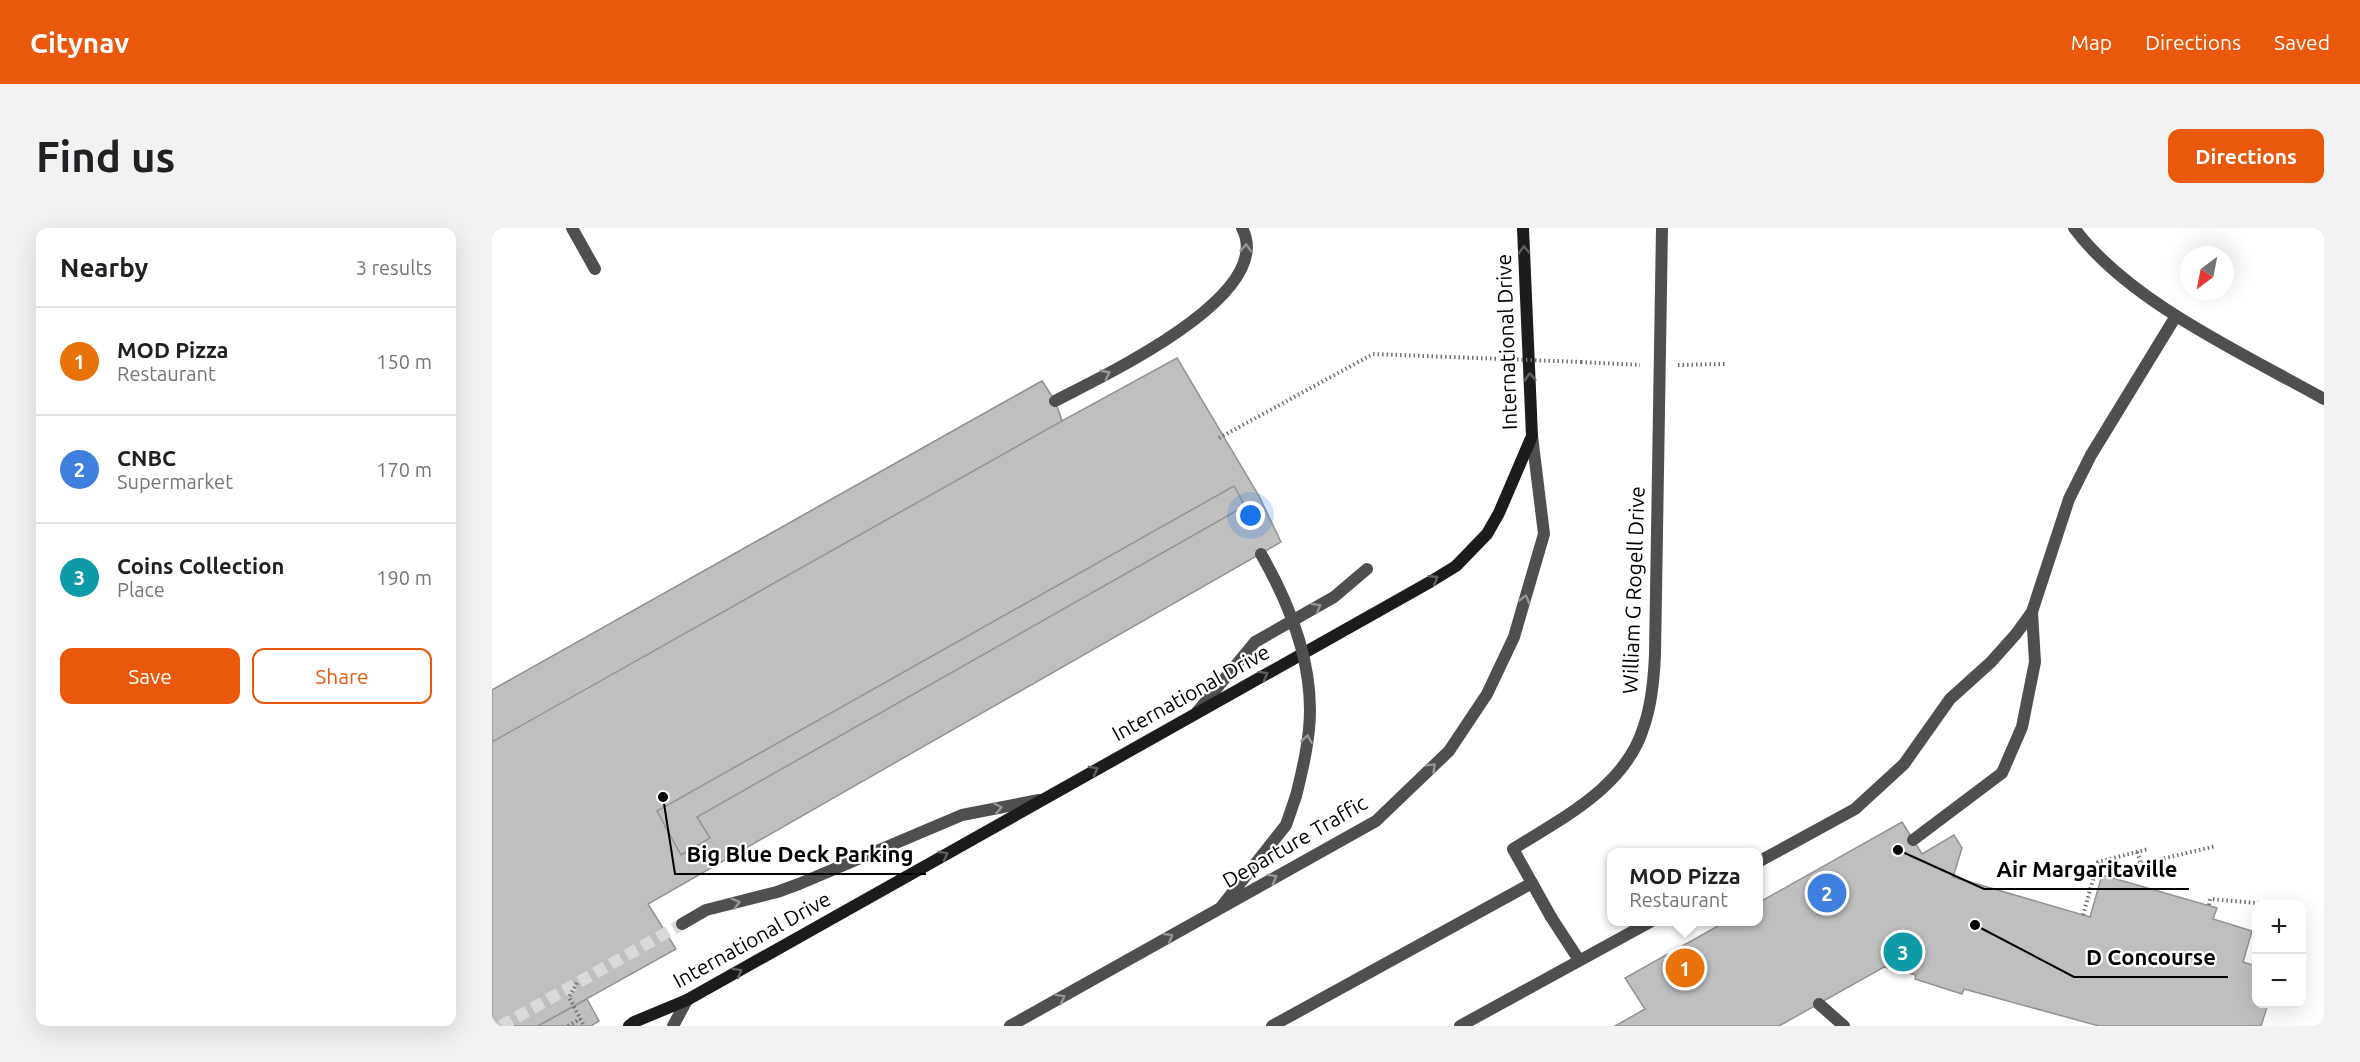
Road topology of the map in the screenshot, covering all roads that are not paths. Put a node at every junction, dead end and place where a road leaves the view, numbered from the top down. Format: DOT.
graph roads {
  1 [pos="572,228"];
  2 [pos="1242,228"];
  3 [pos="1523,228"];
  4 [pos="1662,228"];
  5 [pos="2074,228"];
  6 [pos="596,269"];
  7 [pos="2176,316"];
  8 [pos="2324,399"];
  9 [pos="1054,401"];
  10 [pos="1532,436"];
  11 [pos="1261,554"];
  12 [pos="1367,569"];
  13 [pos="2032,612"];
  14 [pos="1196,713"];
  15 [pos="1043,799"];
  16 [pos="1913,840"];
  17 [pos="1763,859"];
  18 [pos="1532,883"];
  19 [pos="1222,906"];
  20 [pos="682,924"];
  21 [pos="1641,926"];
  22 [pos="1579,960"];
  23 [pos="687,1000"];
  24 [pos="1819,1004"];
  25 [pos="629,1026"];
  26 [pos="673,1026"];
  27 [pos="1010,1026"];
  28 [pos="1272,1026"];
  29 [pos="1460,1026"];
  30 [pos="1844,1026"];
  1 -- 6 [label="street"];
  9 -- 2 [label="street, one-way"];
  10 -- 3 [label="street, International Drive, one-way"];
  4 -- 18 [label="street, William G Rogell Drive"];
  5 -- 7 [label="street"];
  7 -- 8 [label="street"];
  7 -- 13 [label="street"];
  14 -- 10 [label="street, International Drive, one-way"];
  19 -- 10 [label="street, Departure Traffic, one-way"];
  19 -- 11 [label="street, one-way, bridge"];
  14 -- 12 [label="street, one-way"];
  13 -- 16 [label="street"];
  13 -- 17 [label="street"];
  15 -- 14 [label="street, International Drive, one-way"];
  20 -- 15 [label="street, one-way"];
  23 -- 15 [label="street, International Drive, one-way"];
  18 -- 22 [label="street, William G Rogell Drive"];
  18 -- 28 [label="street"];
  27 -- 19 [label="street, Departure Traffic, one-way"];
  21 -- 22 [label="street"];
  22 -- 29 [label="street"];
  23 -- 25 [label="street, International Drive"];
  23 -- 26 [label="street"];
  24 -- 30 [label="street"];
}
